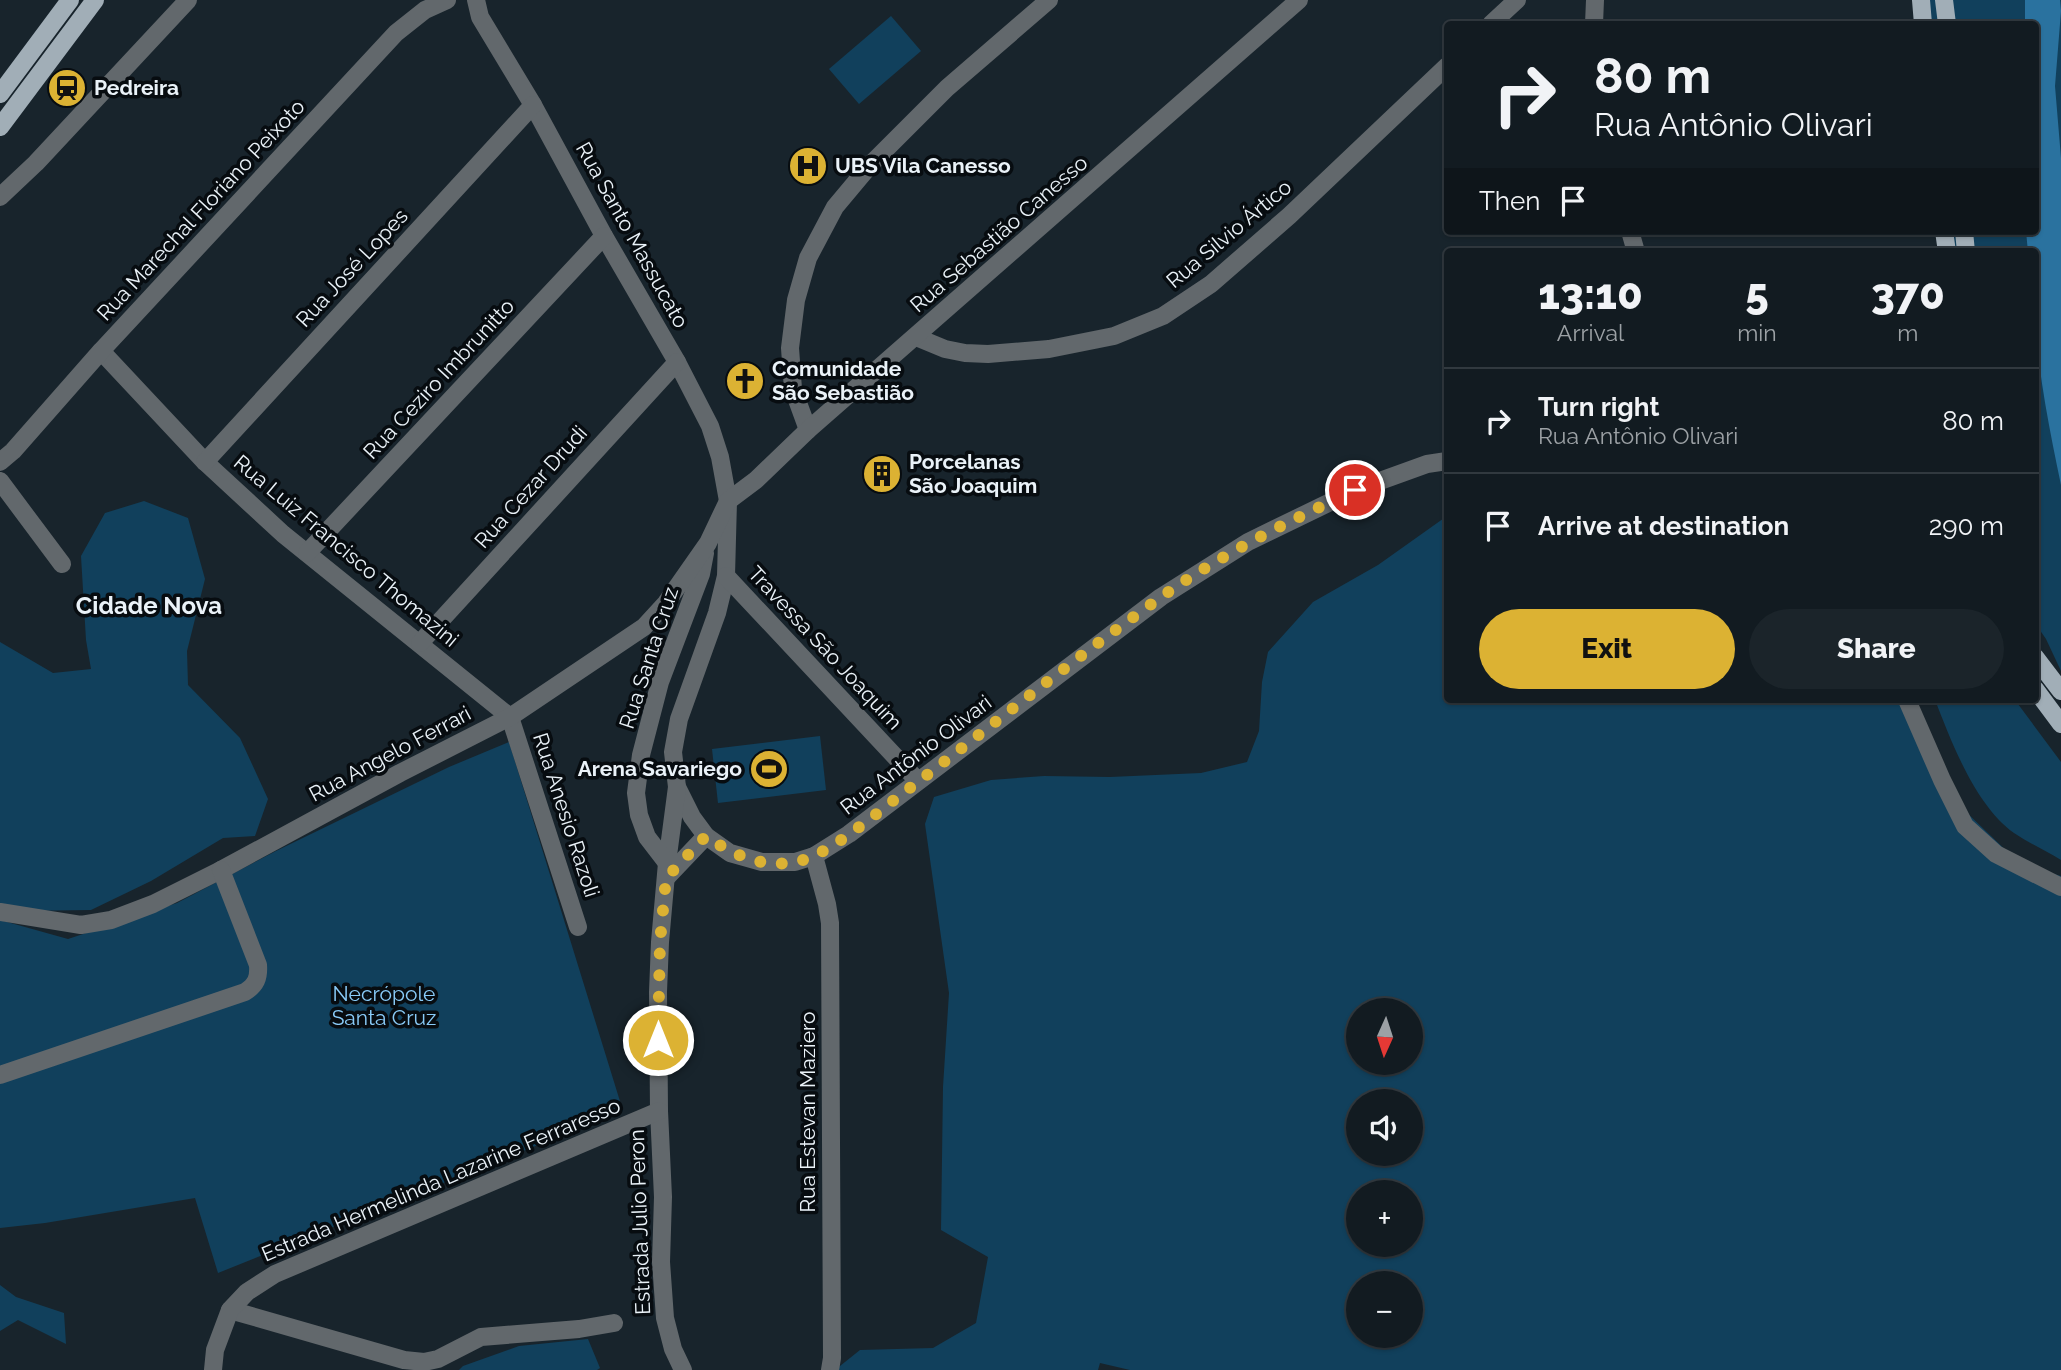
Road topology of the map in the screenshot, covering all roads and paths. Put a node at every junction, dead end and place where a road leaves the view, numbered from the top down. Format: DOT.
graph roads {
  1 [pos="70,0"];
  2 [pos="95,0"];
  3 [pos="188,0"];
  4 [pos="447,0"];
  5 [pos="476,0"];
  6 [pos="1049,0"];
  7 [pos="1299,0"];
  8 [pos="1517,0"];
  9 [pos="1595,0"];
  10 [pos="1921,0"];
  11 [pos="1944,0"];
  12 [pos="1495,21"];
  13 [pos="1594,21"];
  14 [pos="1923,21"];
  15 [pos="1947,21"];
  16 [pos="1444,69"];
  17 [pos="0,94"];
  18 [pos="533,105"];
  19 [pos="0,127"];
  20 [pos="0,197"];
  21 [pos="604,236"];
  22 [pos="916,337"];
  23 [pos="102,351"];
  24 [pos="677,362"];
  25 [pos="808,430"];
  26 [pos="1444,461"];
  27 [pos="0,462"];
  28 [pos="205,462"];
  29 [pos="0,481"];
  30 [pos="729,501"];
  31 [pos="708,543"];
  32 [pos="307,553"];
  33 [pos="62,564"];
  34 [pos="726,576"];
  35 [pos="420,643"];
  36 [pos="2039,662"];
  37 [pos="2061,691"];
  38 [pos="2039,694"];
  39 [pos="1908,703"];
  40 [pos="510,717"];
  41 [pos="2061,724"];
  42 [pos="918,781"];
  43 [pos="677,788"];
  44 [pos="706,836"];
  45 [pos="814,856"];
  46 [pos="221,870"];
  47 [pos="666,871"];
  48 [pos="2061,887"];
  49 [pos="0,912"];
  50 [pos="578,927"];
  51 [pos="0,1074"];
  52 [pos="659,1111"];
  53 [pos="230,1310"];
  54 [pos="614,1323"];
  55 [pos="212,1370"];
  56 [pos="683,1370"];
  57 [pos="830,1370"];
  1 -- 17 [label="main road"];
  2 -- 19 [label="main road"];
  3 -- 20 [label="street"];
  4 -- 23 [label="street, Rua Marechal Floriano Peixoto"];
  5 -- 18 [label="street, Rua Santo Massucato"];
  6 -- 25 [label="street"];
  7 -- 22 [label="street, Rua Sebastião Canesso"];
  8 -- 12 [label="street"];
  9 -- 13 [label="street"];
  10 -- 14 [label="main road"];
  11 -- 15 [label="main road"];
  16 -- 22 [label="street, Rua Silvio Ártico"];
  18 -- 21 [label="street, Rua Santo Massucato"];
  18 -- 28 [label="street, Rua José Lopes"];
  21 -- 24 [label="street, Rua Santo Massucato"];
  21 -- 32 [label="street, Rua Ceziro Imbrunitto"];
  22 -- 25 [label="street, Rua Sebastião Canesso"];
  23 -- 27 [label="street, Rua Marechal Floriano Peixoto"];
  23 -- 28 [label="street, Rua Luiz Francisco Thomazini"];
  24 -- 30 [label="street, Rua Santo Massucato"];
  24 -- 35 [label="street, Rua Cezar Drudi"];
  25 -- 30 [label="street, Rua Sebastião Canesso"];
  26 -- 42 [label="street, Rua Antônio Olivari"];
  28 -- 32 [label="street, Rua Luiz Francisco Thomazini"];
  29 -- 33 [label="street"];
  30 -- 31 [label="street, Rua Angelo Ferrari"];
  30 -- 34 [label="street, Rua Antônio Olivari"];
  31 -- 40 [label="street, Rua Angelo Ferrari"];
  31 -- 47 [label="street, Rua Santa Cruz"];
  32 -- 35 [label="street, Rua Luiz Francisco Thomazini"];
  34 -- 42 [label="street, Travessa São Joaquim"];
  34 -- 43 [label="street, Rua Antônio Olivari"];
  35 -- 40 [label="street, Rua Luiz Francisco Thomazini"];
  36 -- 37 [label="main road"];
  38 -- 41 [label="main road"];
  39 -- 48 [label="street"];
  40 -- 46 [label="street, Rua Angelo Ferrari"];
  40 -- 50 [label="street, Rua Anesio Razoli"];
  42 -- 45 [label="street, Rua Antônio Olivari"];
  43 -- 44 [label="street, Rua Antônio Olivari"];
  43 -- 47 [label="street, Estrada Julio Peron"];
  44 -- 45 [label="street, Rua Antônio Olivari"];
  44 -- 47 [label="street"];
  45 -- 57 [label="street, Rua Estevan Maziero"];
  46 -- 49 [label="street, Rua Angelo Ferrari"];
  46 -- 51 [label="street"];
  47 -- 52 [label="street, Estrada Julio Peron"];
  52 -- 53 [label="street, Estrada Hermelinda Lazarine Ferraresso"];
  52 -- 56 [label="street, Estrada Julio Peron"];
  53 -- 54 [label="street"];
  53 -- 55 [label="street, Estrada Hermelinda Lazarine Ferraresso"];
}
